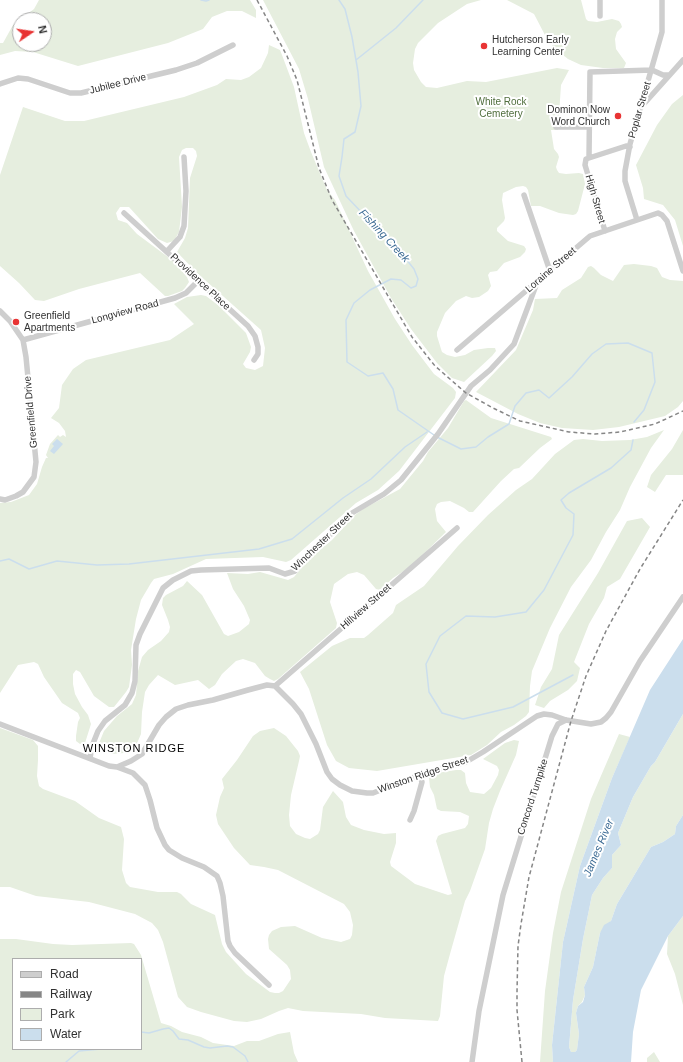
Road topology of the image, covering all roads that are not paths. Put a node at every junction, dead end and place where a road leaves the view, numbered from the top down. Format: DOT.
graph roads {
  1 [pos="600,0"];
  2 [pos="662,0"];
  3 [pos="600,16"];
  4 [pos="233,45"];
  5 [pos="683,60"];
  6 [pos="652,70"];
  7 [pos="669,75"];
  8 [pos="0,84"];
  9 [pos="640,108"];
  10 [pos="556,127"];
  11 [pos="588,128"];
  12 [pos="630,147"];
  13 [pos="184,157"];
  14 [pos="589,158"];
  15 [pos="524,195"];
  16 [pos="124,213"];
  17 [pos="638,220"];
  18 [pos="605,231"];
  19 [pos="167,252"];
  20 [pos="550,271"];
  21 [pos="683,271"];
  22 [pos="538,280"];
  23 [pos="198,281"];
  24 [pos="0,312"];
  25 [pos="23,340"];
  26 [pos="457,350"];
  27 [pos="254,360"];
  28 [pos="0,500"];
  29 [pos="457,528"];
  30 [pos="683,596"];
  31 [pos="275,686"];
  32 [pos="566,720"];
  33 [pos="0,724"];
  34 [pos="90,758"];
  35 [pos="116,767"];
  36 [pos="419,774"];
  37 [pos="410,820"];
  38 [pos="269,985"];
  39 [pos="472,1062"];
  1 -- 3 [label="street"];
  2 -- 6 [label="street, Poplar Street"];
  4 -- 8 [label="street, Jubilee Drive"];
  5 -- 7 [label="street"];
  6 -- 7 [label="street"];
  6 -- 9 [label="street, Poplar Street"];
  6 -- 11 [label="street, High Street"];
  7 -- 9 [label="street"];
  9 -- 12 [label="street, Poplar Street"];
  10 -- 11 [label="street"];
  11 -- 14 [label="street, High Street"];
  12 -- 14 [label="street"];
  12 -- 17 [label="street, Poplar Street"];
  13 -- 19 [label="street"];
  14 -- 18 [label="street, High Street"];
  15 -- 20 [label="street"];
  16 -- 19 [label="street, Providence Place"];
  17 -- 18 [label="street, Loraine Street"];
  17 -- 21 [label="street, Loraine Street"];
  18 -- 20 [label="street, Loraine Street"];
  19 -- 23 [label="street, Providence Place"];
  20 -- 22 [label="street, Loraine Street"];
  22 -- 26 [label="street, Loraine Street"];
  22 -- 34 [label="street, Winchester Street"];
  23 -- 25 [label="street, Longview Road"];
  23 -- 27 [label="street, Providence Place"];
  24 -- 25 [label="street, Greenfield Drive"];
  25 -- 28 [label="street, Greenfield Drive"];
  29 -- 31 [label="street, Hillview Street"];
  30 -- 32 [label="street"];
  31 -- 35 [label="street"];
  31 -- 36 [label="street, Winston Ridge Street"];
  32 -- 36 [label="street, Winston Ridge Street"];
  32 -- 39 [label="street, Concord Turnpike"];
  33 -- 34 [label="street"];
  34 -- 35 [label="street"];
  35 -- 38 [label="street"];
  36 -- 37 [label="street"];
}
